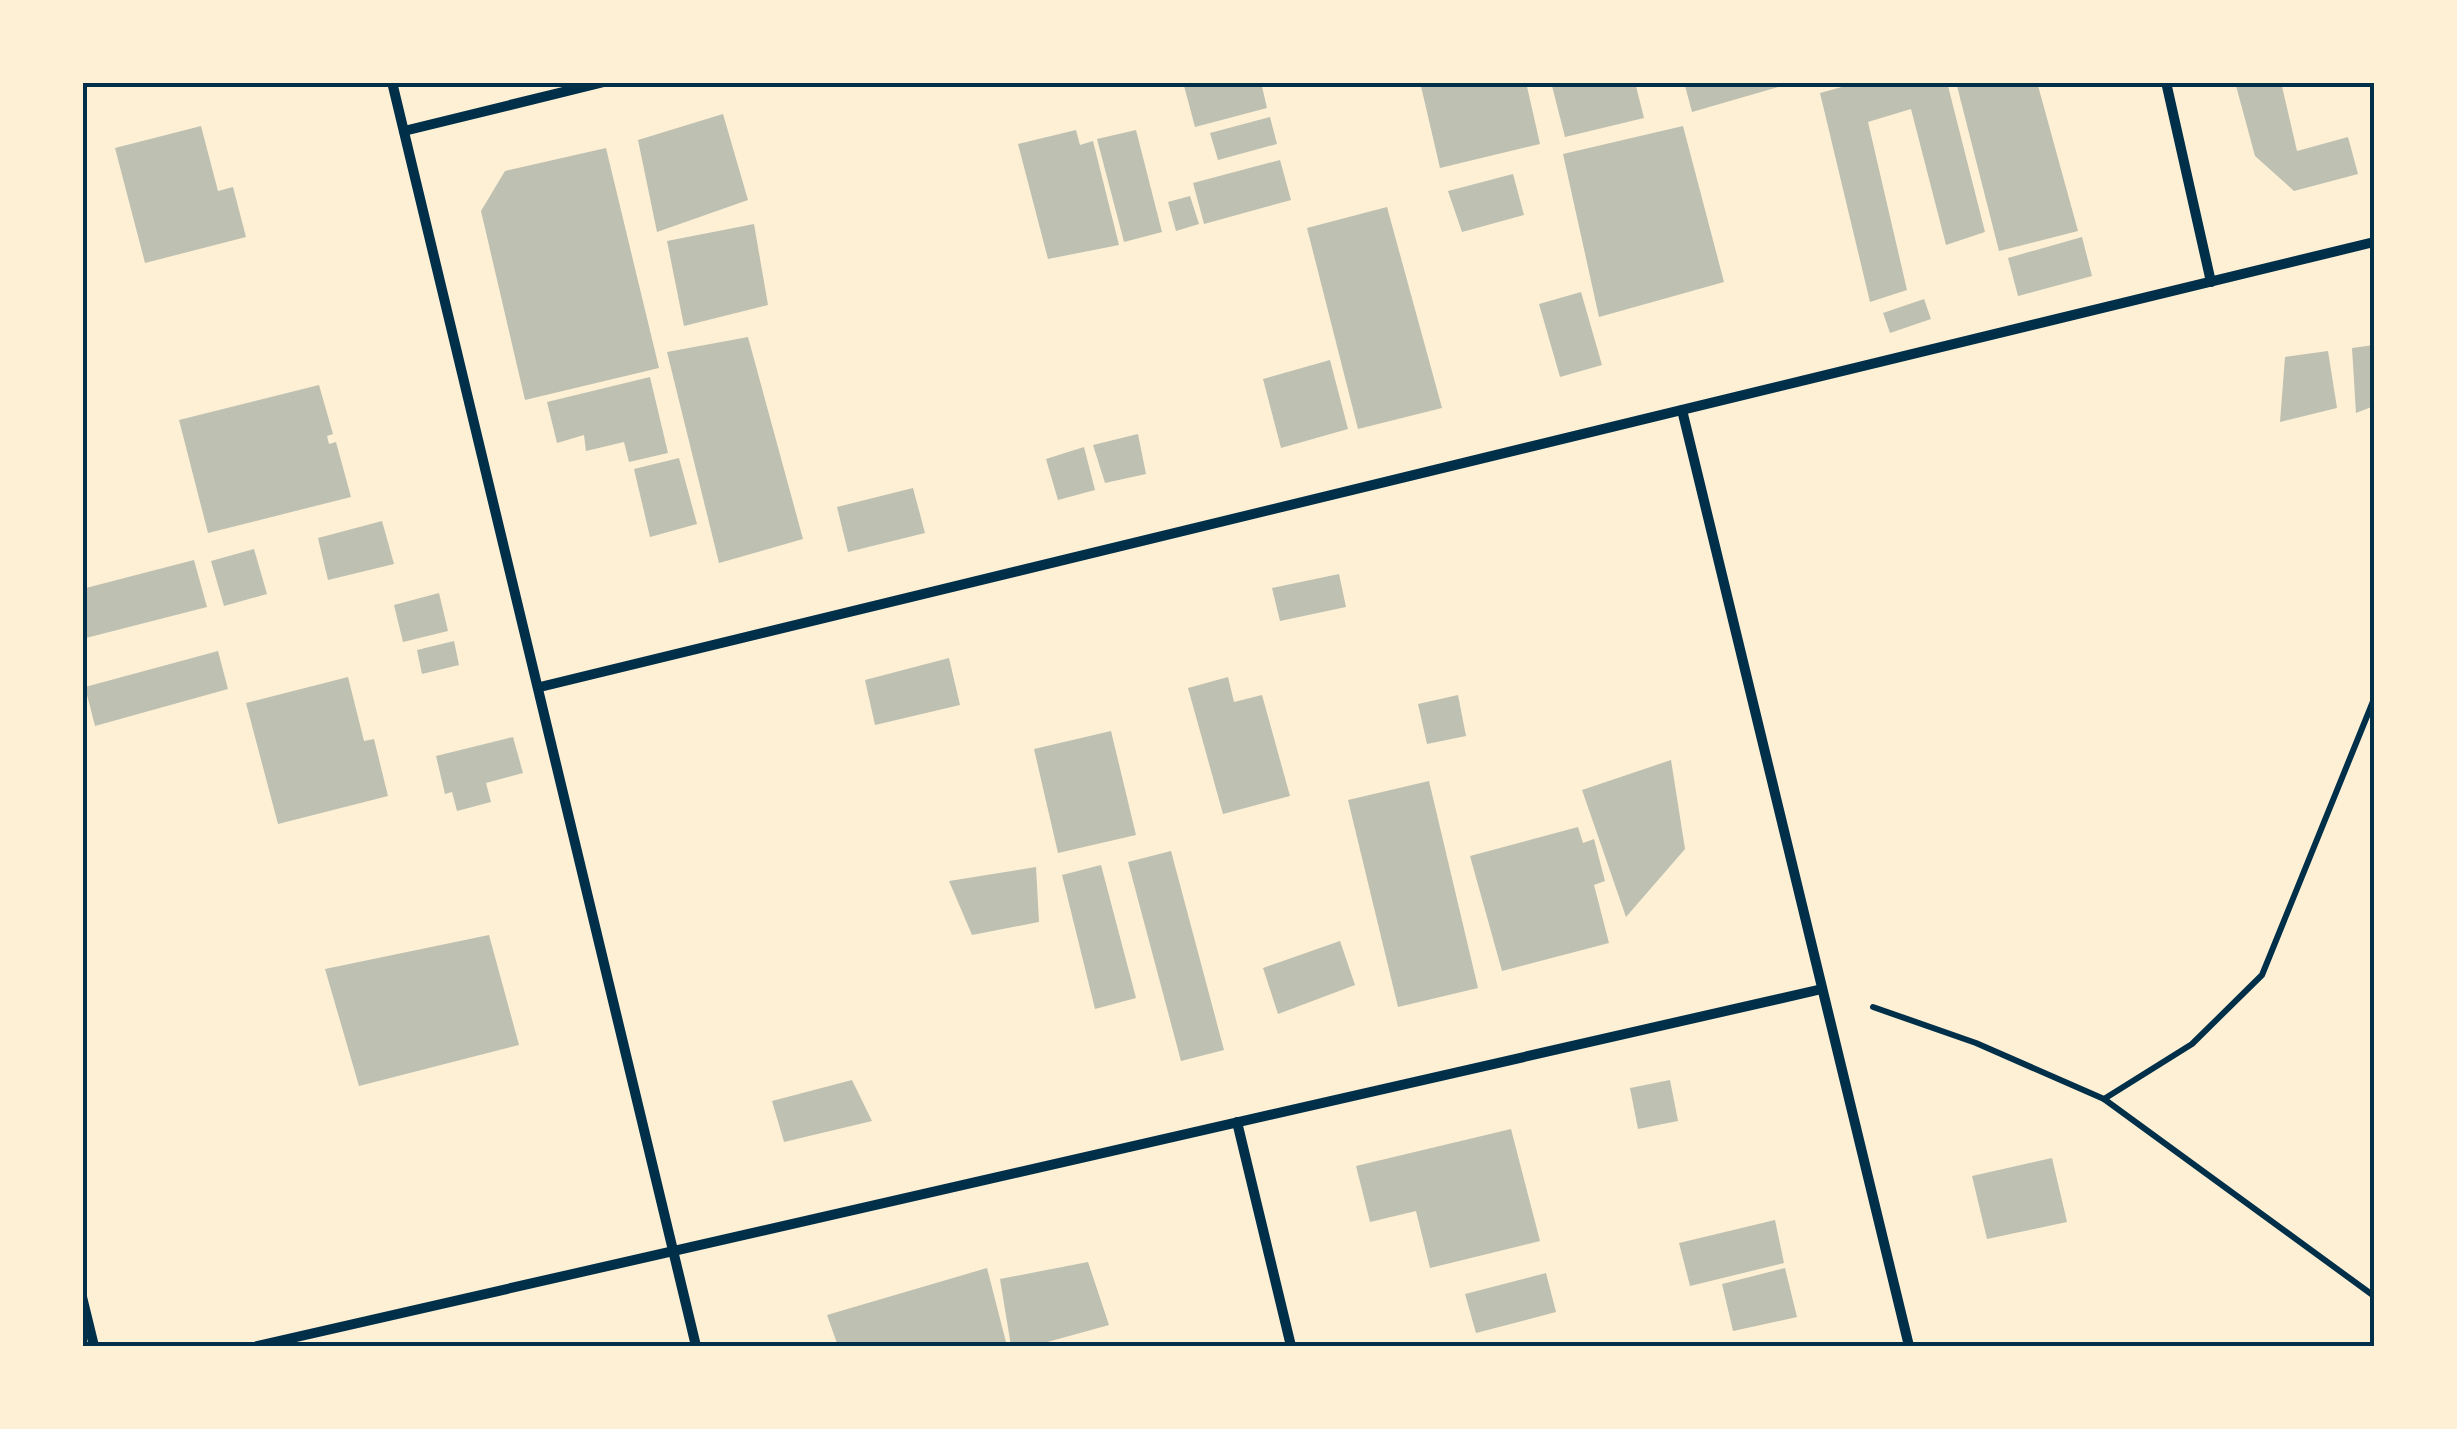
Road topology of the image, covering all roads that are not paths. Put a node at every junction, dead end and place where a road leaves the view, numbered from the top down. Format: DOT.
graph roads {
  1 [pos="392,82"];
  2 [pos="604,82"];
  3 [pos="2166,82"];
  4 [pos="404,131"];
  5 [pos="2374,242"];
  6 [pos="2211,282"];
  7 [pos="1682,410"];
  8 [pos="540,687"];
  9 [pos="1822,989"];
  10 [pos="1237,1122"];
  11 [pos="675,1251"];
  12 [pos="82,1296"];
  13 [pos="94,1346"];
  14 [pos="257,1346"];
  15 [pos="696,1346"];
  16 [pos="1291,1346"];
  17 [pos="1910,1346"];
  1 -- 4 [label="street"];
  2 -- 4 [label="street"];
  3 -- 6 [label="street"];
  4 -- 8 [label="street"];
  5 -- 6 [label="street"];
  6 -- 7 [label="street"];
  7 -- 8 [label="street"];
  7 -- 9 [label="street"];
  8 -- 11 [label="street"];
  9 -- 10 [label="street"];
  9 -- 17 [label="street"];
  10 -- 11 [label="street"];
  10 -- 16 [label="street"];
  11 -- 14 [label="street"];
  11 -- 15 [label="street"];
  12 -- 13 [label="street"];
}
